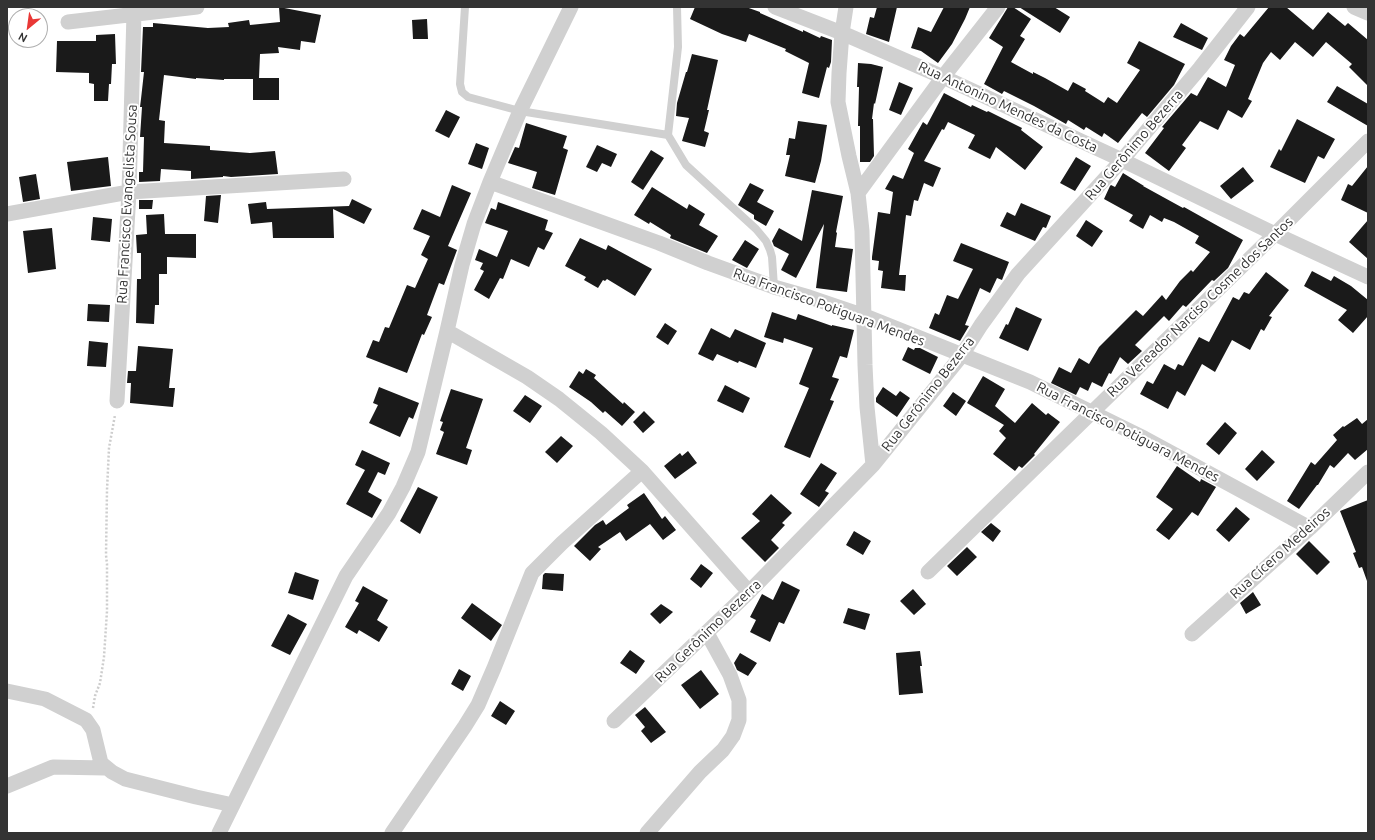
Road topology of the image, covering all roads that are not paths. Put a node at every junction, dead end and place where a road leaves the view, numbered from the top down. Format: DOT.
graph roads {
  1 [pos="197,7"];
  2 [pos="465,7"];
  3 [pos="571,7"];
  4 [pos="677,7"];
  5 [pos="775,7"];
  6 [pos="846,7"];
  7 [pos="998,7"];
  8 [pos="1248,7"];
  9 [pos="1354,7"];
  10 [pos="134,10"];
  11 [pos="1368,13"];
  12 [pos="68,22"];
  13 [pos="842,33"];
  14 [pos="943,77"];
  15 [pos="520,111"];
  16 [pos="668,135"];
  17 [pos="1368,141"];
  18 [pos="1122,160"];
  19 [pos="344,179"];
  20 [pos="490,182"];
  21 [pos="129,192"];
  22 [pos="858,192"];
  23 [pos="7,214"];
  24 [pos="1276,234"];
  25 [pos="1368,276"];
  26 [pos="774,287"];
  27 [pos="864,316"];
  28 [pos="447,331"];
  29 [pos="962,355"];
  30 [pos="117,401"];
  31 [pos="1093,412"];
  32 [pos="873,465"];
  33 [pos="642,471"];
  34 [pos="1368,472"];
  35 [pos="1310,528"];
  36 [pos="928,572"];
  37 [pos="749,592"];
  38 [pos="707,633"];
  39 [pos="1192,634"];
  40 [pos="7,691"];
  41 [pos="614,721"];
  42 [pos="105,768"];
  43 [pos="7,786"];
  44 [pos="233,804"];
  45 [pos="219,833"];
  46 [pos="392,833"];
  47 [pos="647,833"];
  1 -- 10 [label="street"];
  2 -- 15 [label="lane"];
  3 -- 15 [label="street"];
  4 -- 16 [label="lane"];
  5 -- 13 [label="street, Rua Antonino Mendes da Costa"];
  6 -- 13 [label="street"];
  7 -- 14 [label="street"];
  8 -- 18 [label="street, Rua Gerônimo Bezerra"];
  9 -- 11 [label="street"];
  10 -- 12 [label="street"];
  10 -- 21 [label="street, Rua Francisco Evangelista Sousa"];
  13 -- 14 [label="street, Rua Antonino Mendes da Costa"];
  13 -- 22 [label="street"];
  14 -- 18 [label="street, Rua Antonino Mendes da Costa"];
  14 -- 22 [label="street"];
  15 -- 16 [label="lane"];
  15 -- 20 [label="street"];
  16 -- 26 [label="lane"];
  17 -- 24 [label="street, Rua Vereador Narciso Cosme dos Santos"];
  18 -- 24 [label="street, Rua Antonino Mendes da Costa"];
  18 -- 29 [label="street, Rua Gerônimo Bezerra"];
  19 -- 21 [label="street"];
  20 -- 26 [label="street, Rua Francisco Potiguara Mendes"];
  20 -- 28 [label="street"];
  21 -- 23 [label="street"];
  21 -- 30 [label="street, Rua Francisco Evangelista Sousa"];
  22 -- 27 [label="street"];
  24 -- 25 [label="street, Rua Antonino Mendes da Costa"];
  24 -- 31 [label="street, Rua Vereador Narciso Cosme dos Santos"];
  26 -- 27 [label="street, Rua Francisco Potiguara Mendes"];
  27 -- 29 [label="street, Rua Francisco Potiguara Mendes"];
  27 -- 32 [label="street"];
  28 -- 33 [label="street"];
  28 -- 44 [label="street"];
  29 -- 31 [label="street, Rua Francisco Potiguara Mendes"];
  29 -- 32 [label="street, Rua Gerônimo Bezerra"];
  31 -- 35 [label="street, Rua Francisco Potiguara Mendes"];
  31 -- 36 [label="street, Rua Vereador Narciso Cosme dos Santos"];
  32 -- 37 [label="street, Rua Gerônimo Bezerra"];
  33 -- 37 [label="street"];
  33 -- 46 [label="street"];
  34 -- 35 [label="street, Rua Cícero Medeiros"];
  35 -- 39 [label="street, Rua Cícero Medeiros"];
  37 -- 38 [label="street, Rua Gerônimo Bezerra"];
  38 -- 41 [label="street, Rua Gerônimo Bezerra"];
  38 -- 47 [label="street"];
  40 -- 42 [label="street"];
  42 -- 43 [label="street"];
  42 -- 44 [label="street"];
  44 -- 45 [label="street"];
}
